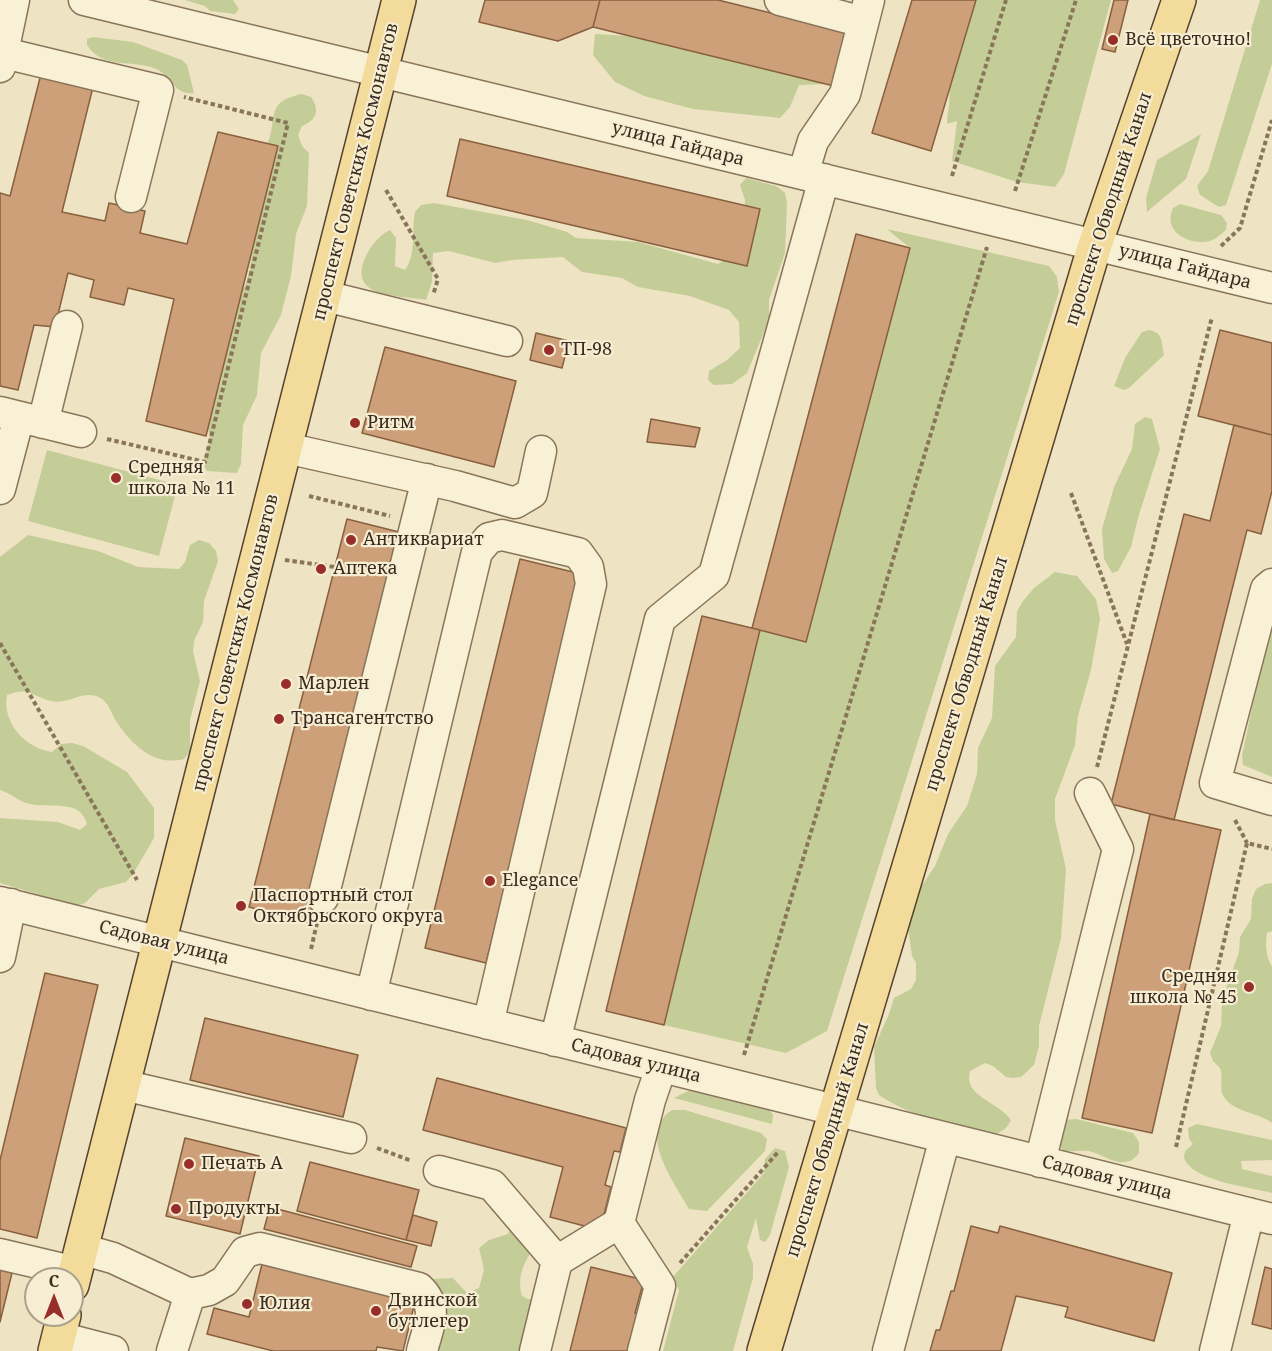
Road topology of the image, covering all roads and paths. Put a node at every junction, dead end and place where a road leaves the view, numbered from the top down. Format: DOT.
graph roads {
  1 [pos="14,0"];
  2 [pos="84,0"];
  3 [pos="399,0"];
  4 [pos="780,0"];
  5 [pos="1006,0"];
  6 [pos="1076,0"];
  7 [pos="1179,0"];
  8 [pos="866,11"];
  9 [pos="1,57"];
  10 [pos="382,72"];
  11 [pos="158,90"];
  12 [pos="1272,120"];
  13 [pos="952,176"];
  14 [pos="813,177"];
  15 [pos="386,190"];
  16 [pos="1015,191"];
  17 [pos="131,197"];
  18 [pos="1240,228"];
  19 [pos="1095,245"];
  20 [pos="987,247"];
  21 [pos="1272,288"];
  22 [pos="325,296"];
  23 [pos="1212,318"];
  24 [pos="427,322"];
  25 [pos="67,326"];
  26 [pos="507,341"];
  27 [pos="21,418"];
  28 [pos="81,432"];
  29 [pos="286,448"];
  30 [pos="541,452"];
  31 [pos="427,479"];
  32 [pos="0,489"];
  33 [pos="1071,493"];
  34 [pos="309,496"];
  35 [pos="417,522"];
  36 [pos="283,560"];
  37 [pos="335,567"];
  38 [pos="1272,584"];
  39 [pos="0,643"];
  40 [pos="1128,646"];
  41 [pos="1090,793"];
  42 [pos="1272,800"];
  43 [pos="1272,849"];
  44 [pos="136,880"];
  45 [pos="324,898"];
  46 [pos="6,903"];
  47 [pos="160,942"];
  48 [pos="0,957"];
  49 [pos="371,995"];
  50 [pos="488,1024"];
  51 [pos="555,1041"];
  52 [pos="744,1055"];
  53 [pos="661,1068"];
  54 [pos="123,1085"];
  55 [pos="836,1111"];
  56 [pos="351,1138"];
  57 [pos="945,1138"];
  58 [pos="1176,1147"];
  59 [pos="779,1151"];
  60 [pos="1040,1162"];
  61 [pos="439,1172"];
  62 [pos="1260,1216"];
  63 [pos="619,1223"];
  64 [pos="0,1254"];
  65 [pos="557,1261"];
  66 [pos="66,1267"];
  67 [pos="77,1267"];
  68 [pos="83,1267"];
  69 [pos="660,1286"];
  70 [pos="190,1294"];
  71 [pos="59,1334"];
  72 [pos="113,1351"];
  73 [pos="172,1351"];
  74 [pos="422,1351"];
  75 [pos="535,1351"];
  76 [pos="643,1351"];
  77 [pos="764,1351"];
  78 [pos="888,1351"];
  79 [pos="1215,1351"];
  1 -- 9 [label="street"];
  2 -- 10 [label="street, улица Гайдара"];
  3 -- 10 [label="main road, проспект Советских Космонавтов"];
  4 -- 8 [label="street"];
  5 -- 13 [label="path"];
  6 -- 16 [label="path"];
  7 -- 19 [label="main road, проспект Обводный Канал"];
  8 -- 14 [label="street"];
  9 -- 11 [label="street"];
  10 -- 14 [label="street, улица Гайдара"];
  10 -- 22 [label="main road, проспект Советских Космонавтов"];
  11 -- 17 [label="street"];
  11 -- 28 [label="path"];
  12 -- 18 [label="path"];
  14 -- 19 [label="street, улица Гайдара"];
  14 -- 51 [label="street"];
  15 -- 24 [label="path"];
  19 -- 21 [label="street, улица Гайдара"];
  19 -- 55 [label="main road, проспект Обводный Канал"];
  20 -- 52 [label="path"];
  22 -- 24 [label="street"];
  22 -- 29 [label="main road, проспект Советских Космонавтов"];
  23 -- 40 [label="path"];
  24 -- 26 [label="street"];
  25 -- 27 [label="street"];
  27 -- 28 [label="street"];
  27 -- 32 [label="street"];
  29 -- 31 [label="street"];
  29 -- 47 [label="main road, проспект Советских Космонавтов"];
  30 -- 31 [label="street"];
  31 -- 35 [label="street"];
  33 -- 40 [label="path"];
  34 -- 35 [label="path"];
  35 -- 45 [label="street"];
  36 -- 37 [label="path"];
  38 -- 42 [label="street"];
  39 -- 44 [label="path"];
  40 -- 41 [label="path"];
  41 -- 60 [label="street"];
  43 -- 58 [label="path"];
  46 -- 47 [label="street, Садовая улица"];
  46 -- 48 [label="street"];
  47 -- 49 [label="street, Садовая улица"];
  47 -- 54 [label="main road, проспект Советских Космонавтов"];
  49 -- 50 [label="street, Садовая улица"];
  49 -- 50 [label="street"];
  50 -- 51 [label="street, Садовая улица"];
  51 -- 53 [label="street, Садовая улица"];
  53 -- 55 [label="street, Садовая улица"];
  53 -- 63 [label="street"];
  54 -- 56 [label="street"];
  54 -- 67 [label="main road, проспект Советских Космонавтов"];
  55 -- 57 [label="street, Садовая улица"];
  55 -- 77 [label="main road, проспект Обводный Канал"];
  56 -- 61 [label="path"];
  57 -- 60 [label="street, Садовая улица"];
  57 -- 78 [label="street"];
  59 -- 69 [label="path"];
  60 -- 62 [label="street, Садовая улица"];
  61 -- 65 [label="street"];
  62 -- 79 [label="street"];
  63 -- 65 [label="street"];
  63 -- 69 [label="street"];
  64 -- 66 [label="street"];
  65 -- 75 [label="street"];
  68 -- 70 [label="street"];
  69 -- 76 [label="street"];
  70 -- 73 [label="street"];
  70 -- 74 [label="street"];
  71 -- 72 [label="street"];
}
